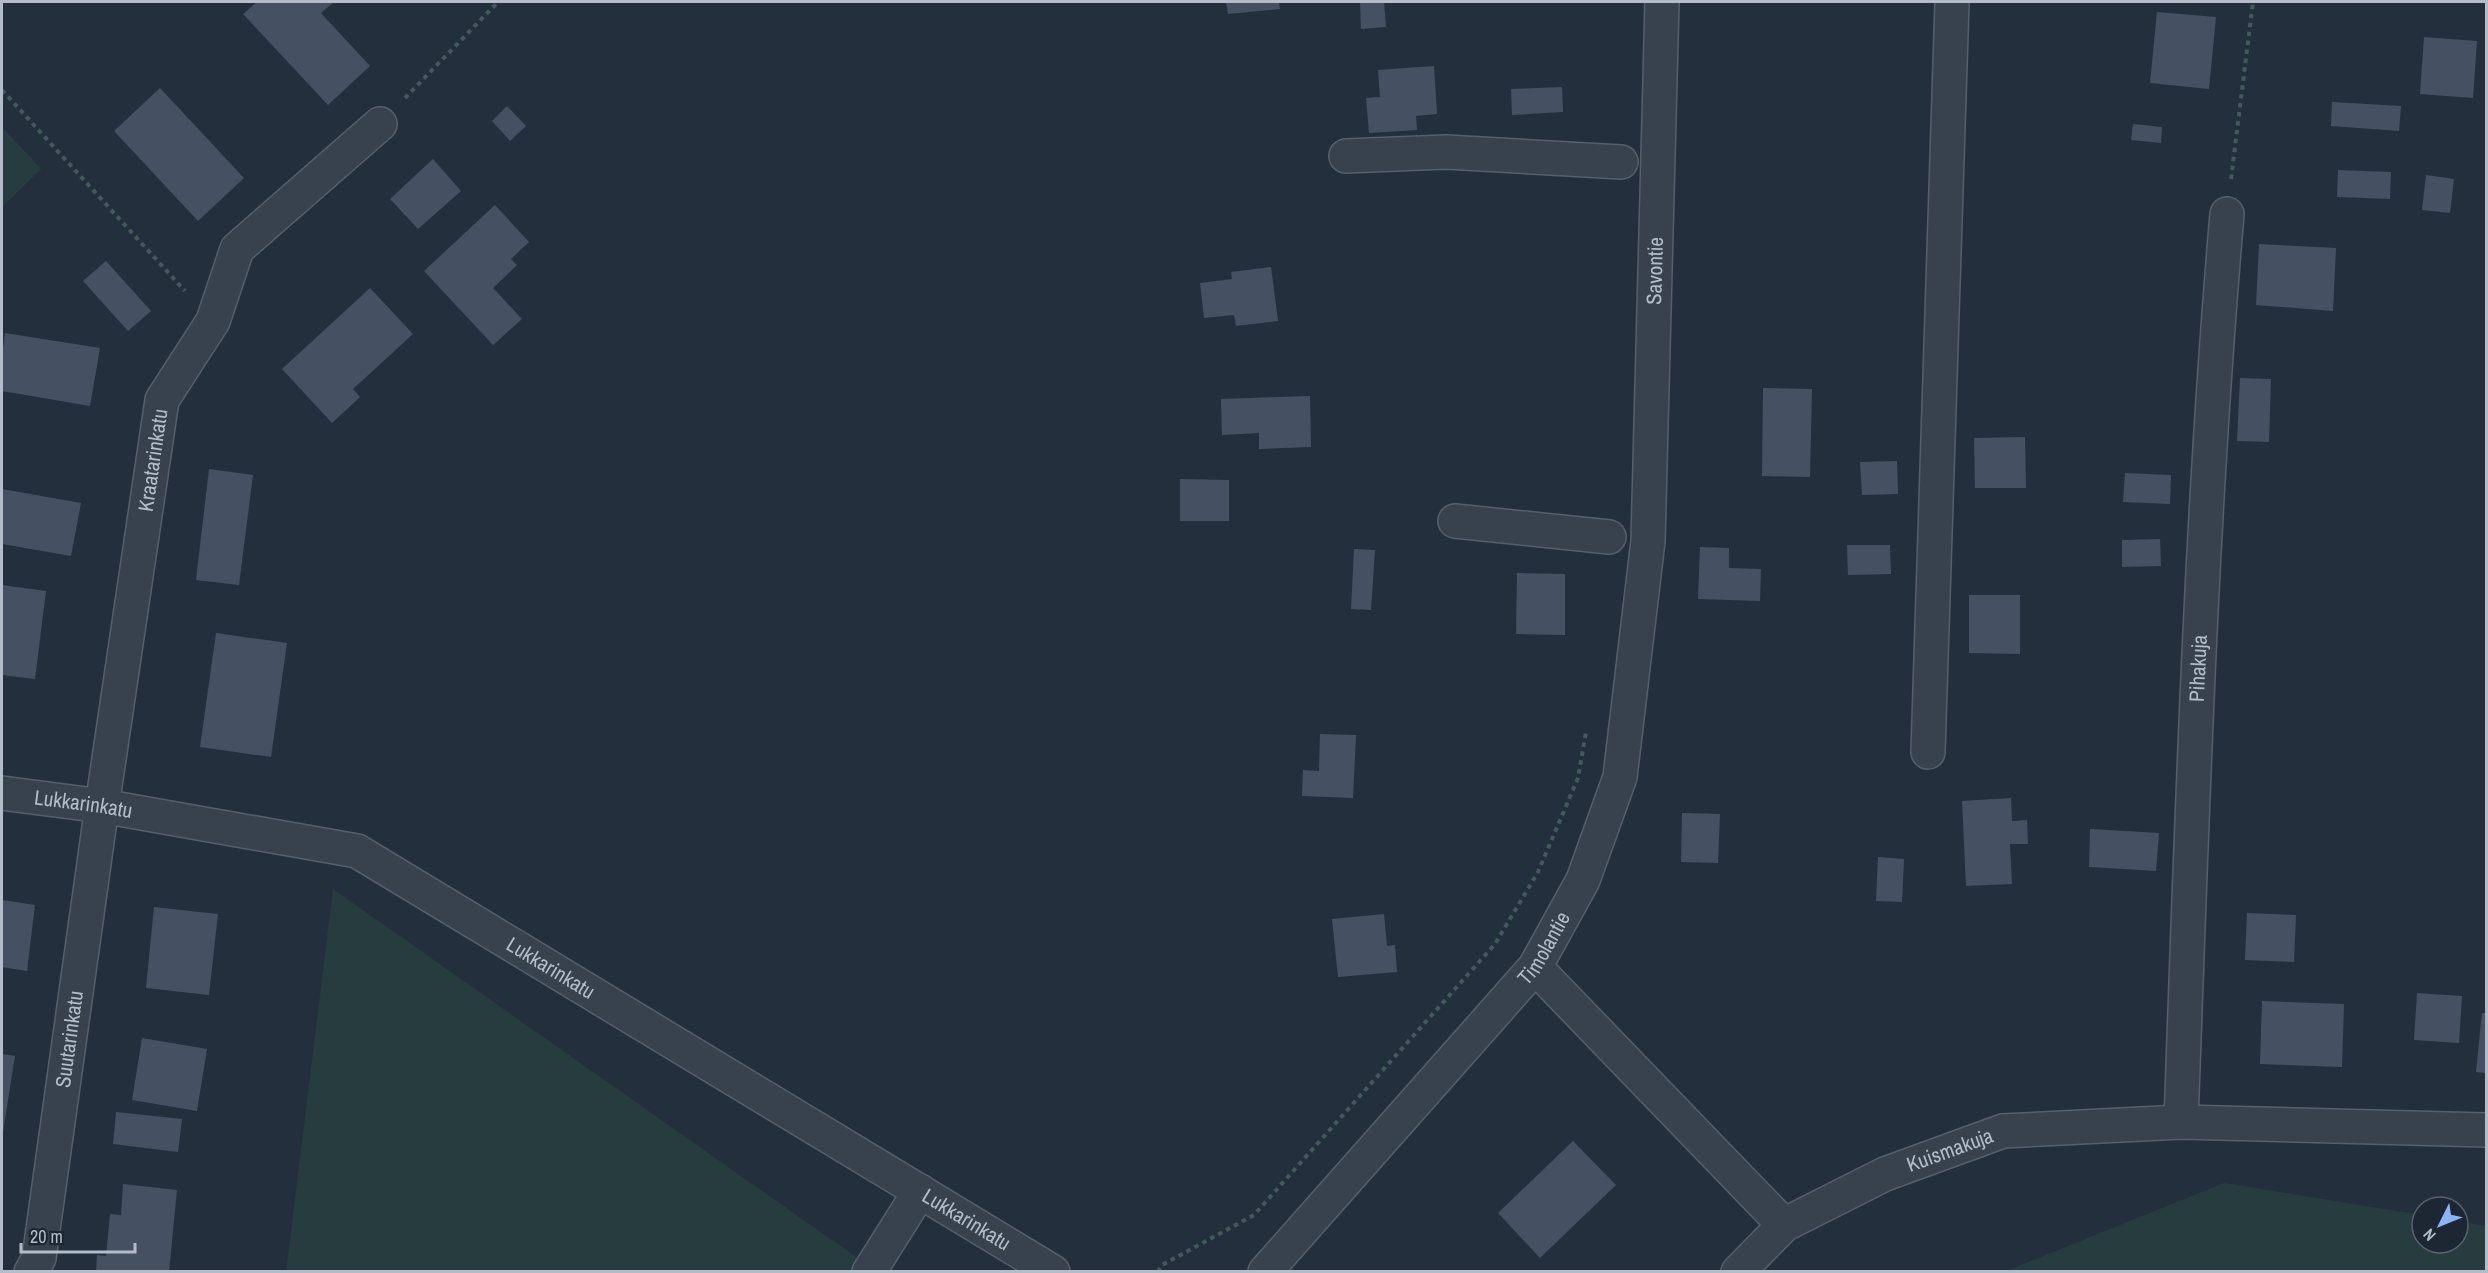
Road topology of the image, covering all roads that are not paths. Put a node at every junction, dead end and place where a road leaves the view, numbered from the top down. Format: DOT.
graph roads {
  1 [pos="1662,2"];
  2 [pos="1952,2"];
  3 [pos="380,124"];
  4 [pos="1346,156"];
  5 [pos="1622,162"];
  6 [pos="2227,214"];
  7 [pos="1455,521"];
  8 [pos="1609,537"];
  9 [pos="1648,541"];
  10 [pos="1928,752"];
  11 [pos="2,793"];
  12 [pos="102,806"];
  13 [pos="1535,967"];
  14 [pos="2181,1122"];
  15 [pos="2487,1130"];
  16 [pos="920,1191"];
  17 [pos="1784,1226"];
  18 [pos="1036,1267"];
  19 [pos="31,1272"];
  20 [pos="869,1272"];
  21 [pos="1265,1272"];
  22 [pos="1738,1272"];
  1 -- 9 [label="street, Savontie"];
  2 -- 10 [label="street"];
  3 -- 12 [label="street, Kraatarinkatu"];
  4 -- 5 [label="street"];
  6 -- 14 [label="street, Pihakuja"];
  7 -- 8 [label="street"];
  9 -- 13 [label="street, Timolantie"];
  11 -- 12 [label="street, Lukkarinkatu"];
  12 -- 16 [label="street, Lukkarinkatu"];
  12 -- 19 [label="street, Suutarinkatu"];
  13 -- 17 [label="street"];
  13 -- 21 [label="street, Timolantie"];
  14 -- 15 [label="street, Kuismakuja"];
  14 -- 17 [label="street, Kuismakuja"];
  16 -- 18 [label="street, Lukkarinkatu"];
  16 -- 20 [label="street"];
  17 -- 22 [label="street, Kuismakuja"];
}
